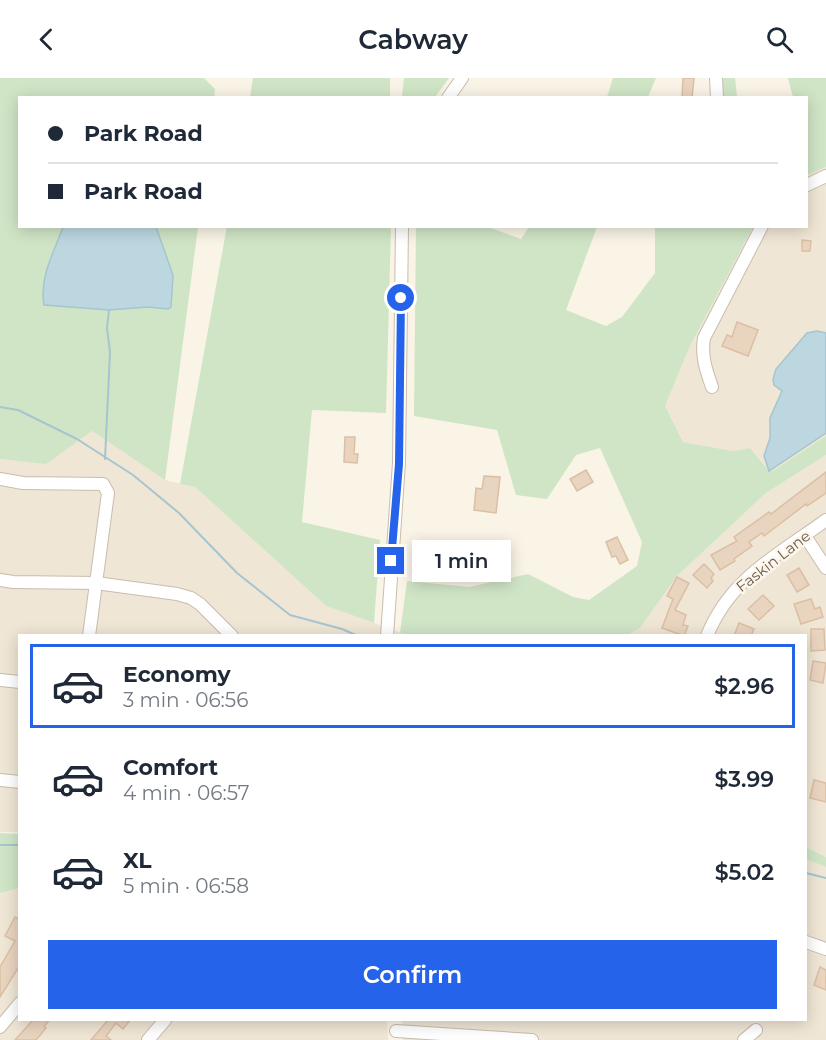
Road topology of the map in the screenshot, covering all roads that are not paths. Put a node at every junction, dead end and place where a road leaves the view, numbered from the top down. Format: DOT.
graph roads {
  1 [pos="462,78"];
  2 [pos="716,78"];
  3 [pos="449,96"];
  4 [pos="717,96"];
  5 [pos="826,176"];
  6 [pos="808,185"];
  7 [pos="402,228"];
  8 [pos="761,228"];
  9 [pos="712,387"];
  10 [pos="0,478"];
  11 [pos="826,520"];
  12 [pos="804,536"];
  13 [pos="826,568"];
  14 [pos="0,580"];
  15 [pos="96,583"];
  16 [pos="89,634"];
  17 [pos="230,634"];
  18 [pos="387,634"];
  19 [pos="708,634"];
  20 [pos="0,680"];
  21 [pos="18,682"];
  22 [pos="0,780"];
  23 [pos="18,782"];
  24 [pos="807,942"];
  25 [pos="826,949"];
  26 [pos="18,1005"];
  27 [pos="164,1021"];
  28 [pos="0,1027"];
  29 [pos="396,1030"];
  30 [pos="756,1030"];
  31 [pos="148,1040"];
  32 [pos="532,1040"];
  33 [pos="744,1040"];
  1 -- 3 [label="street"];
  2 -- 4 [label="street"];
  5 -- 6 [label="street"];
  7 -- 18 [label="street"];
  8 -- 9 [label="street"];
  10 -- 15 [label="street"];
  11 -- 12 [label="street, Faskin Lane"];
  12 -- 13 [label="street"];
  12 -- 19 [label="street, Faskin Lane"];
  14 -- 15 [label="street"];
  15 -- 16 [label="street"];
  15 -- 17 [label="street"];
  20 -- 21 [label="street"];
  22 -- 23 [label="street"];
  24 -- 25 [label="street"];
  26 -- 28 [label="street"];
  27 -- 31 [label="street"];
  29 -- 32 [label="street"];
  30 -- 33 [label="street"];
}
